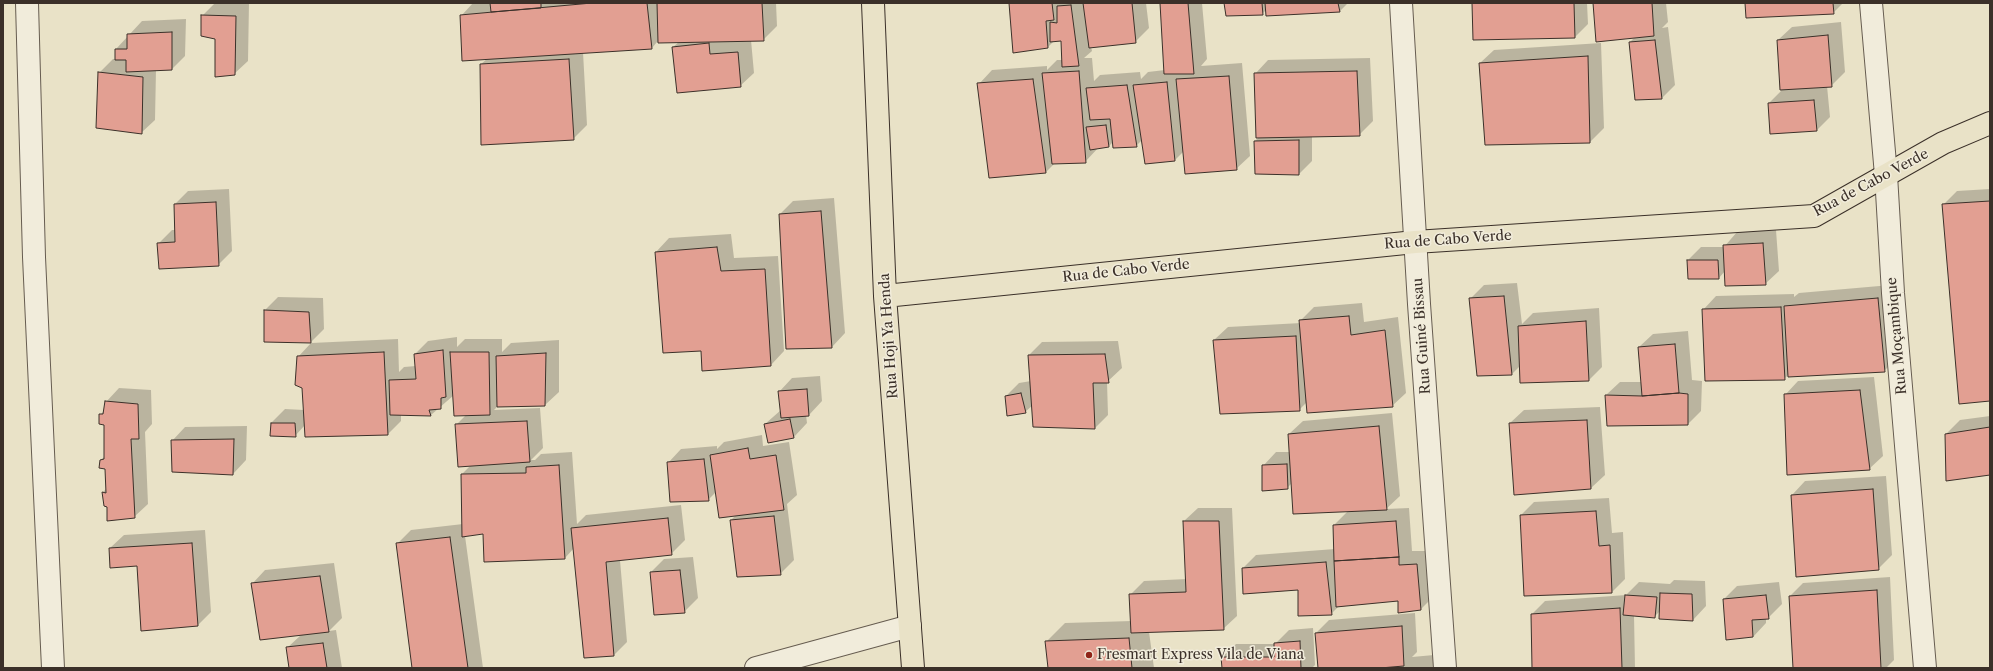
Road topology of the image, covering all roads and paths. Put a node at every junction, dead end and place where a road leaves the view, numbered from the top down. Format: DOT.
graph roads {
  1 [pos="27,3"];
  2 [pos="873,3"];
  3 [pos="1400,3"];
  4 [pos="1870,3"];
  5 [pos="1990,123"];
  6 [pos="1886,175"];
  7 [pos="1415,242"];
  8 [pos="885,296"];
  9 [pos="910,626"];
  10 [pos="53,668"];
  11 [pos="756,668"];
  12 [pos="913,668"];
  13 [pos="1445,668"];
  14 [pos="1925,668"];
  1 -- 10 [label="street"];
  2 -- 8 [label="main road, Rua Hoji Ya Henda"];
  3 -- 7 [label="street, Rua Guiné Bissau"];
  4 -- 6 [label="street, Rua Moçambique"];
  5 -- 6 [label="main road, Rua de Cabo Verde"];
  6 -- 7 [label="main road, Rua de Cabo Verde"];
  6 -- 14 [label="street, Rua Moçambique"];
  7 -- 8 [label="main road, Rua de Cabo Verde"];
  7 -- 13 [label="street, Rua Guiné Bissau"];
  8 -- 9 [label="main road, Rua Hoji Ya Henda"];
  9 -- 11 [label="street"];
  9 -- 12 [label="main road, Rua Hoji Ya Henda"];
}
